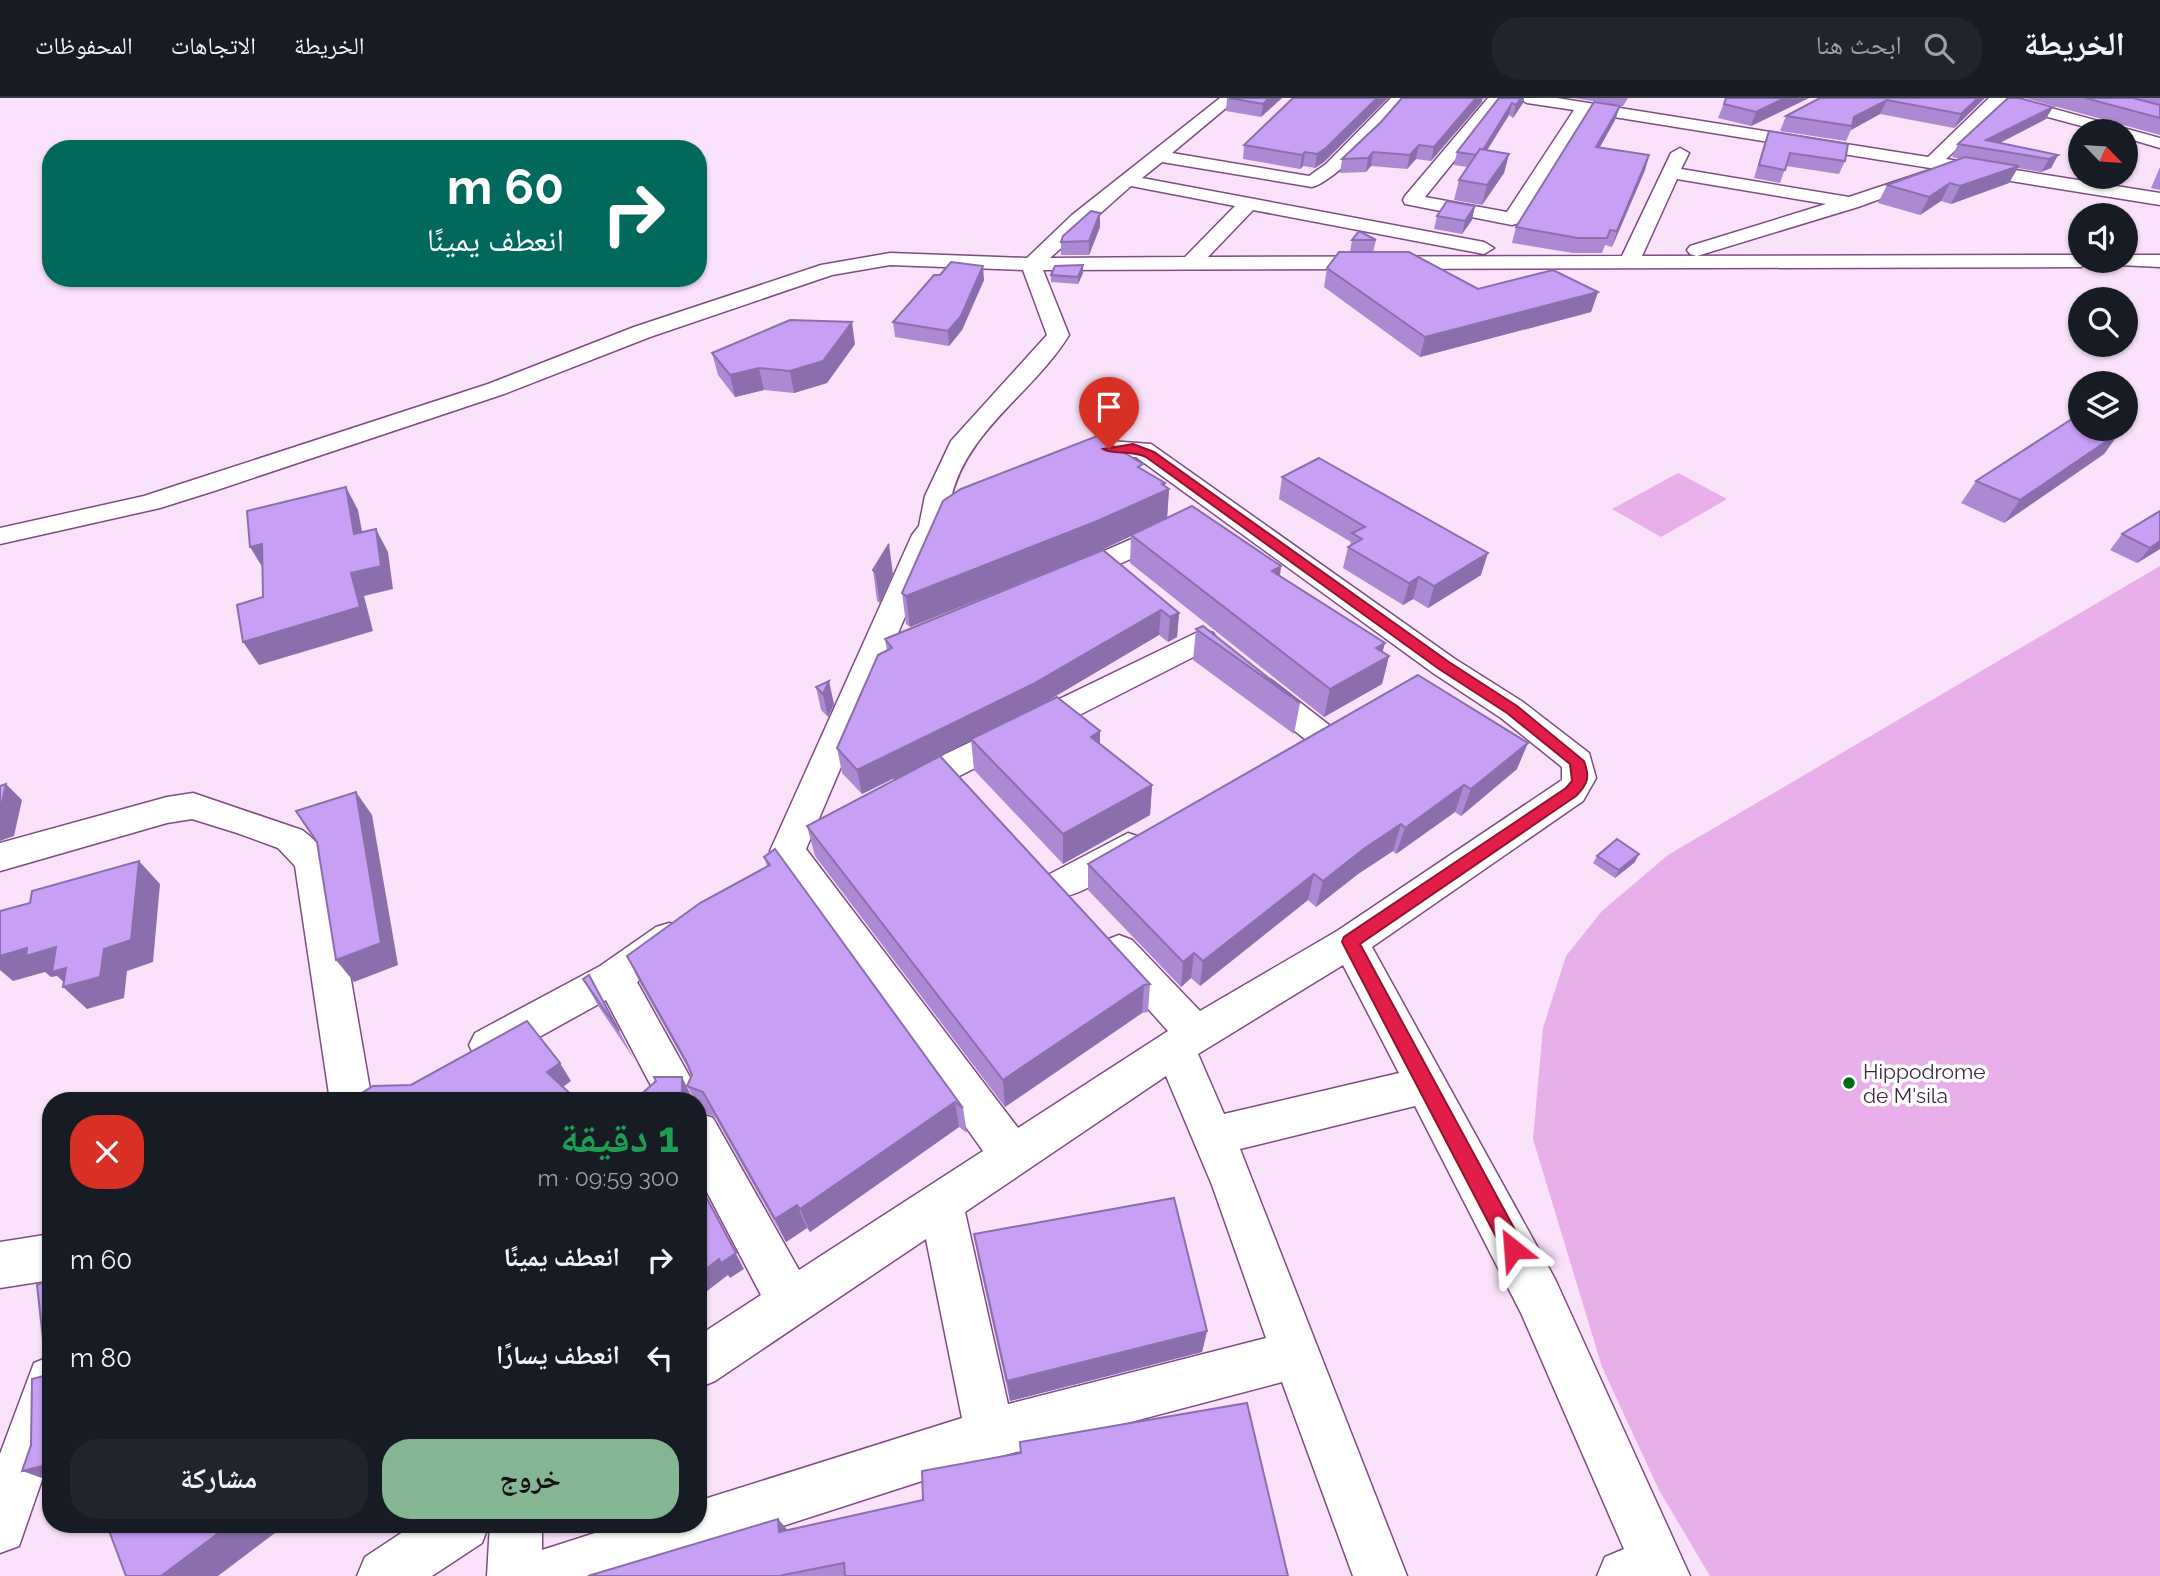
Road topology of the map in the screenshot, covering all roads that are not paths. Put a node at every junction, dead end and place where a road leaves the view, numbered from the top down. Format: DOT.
graph roads {
  1 [pos="1230,98"];
  2 [pos="1400,98"];
  3 [pos="1497,98"];
  4 [pos="1527,98"];
  5 [pos="1657,98"];
  6 [pos="1998,98"];
  7 [pos="1584,107"];
  8 [pos="1621,113"];
  9 [pos="2074,119"];
  10 [pos="1779,122"];
  11 [pos="1692,124"];
  12 [pos="1755,134"];
  13 [pos="2138,137"];
  14 [pos="2160,143"];
  15 [pos="1240,150"];
  16 [pos="1160,156"];
  17 [pos="1932,163"];
  18 [pos="1954,166"];
  19 [pos="1221,167"];
  20 [pos="1672,173"];
  21 [pos="2068,179"];
  22 [pos="1126,180"];
  23 [pos="2124,189"];
  24 [pos="2160,199"];
  25 [pos="1851,203"];
  26 [pos="1248,204"];
  27 [pos="1559,261"];
  28 [pos="1630,261"];
  29 [pos="1664,261"];
  30 [pos="2068,261"];
  31 [pos="2138,261"];
  32 [pos="2160,261"];
  33 [pos="1032,264"];
  34 [pos="1190,264"];
  35 [pos="1044,475"];
  36 [pos="1005,490"];
  37 [pos="1220,507"];
  38 [pos="932,525"];
  39 [pos="0,536"];
  40 [pos="1041,588"];
  41 [pos="912,641"];
  42 [pos="873,656"];
  43 [pos="1444,666"];
  44 [pos="1411,685"];
  45 [pos="1321,736"];
  46 [pos="948,766"];
  47 [pos="976,796"];
  48 [pos="874,805"];
  49 [pos="837,825"];
  50 [pos="1154,831"];
  51 [pos="0,857"];
  52 [pos="777,859"];
  53 [pos="690,922"];
  54 [pos="1350,942"];
  55 [pos="614,977"];
  56 [pos="1186,1041"];
  57 [pos="458,1062"];
  58 [pos="1427,1085"];
  59 [pos="350,1092"];
  60 [pos="676,1092"];
  61 [pos="1213,1136"];
  62 [pos="707,1149"];
  63 [pos="1011,1154"];
  64 [pos="941,1205"];
  65 [pos="42,1258"];
  66 [pos="0,1265"];
  67 [pos="790,1301"];
  68 [pos="1296,1354"];
  69 [pos="707,1358"];
  70 [pos="42,1406"];
  71 [pos="990,1434"];
  72 [pos="707,1524"];
  73 [pos="0,1527"];
  74 [pos="449,1533"];
  75 [pos="516,1533"];
  76 [pos="679,1533"];
  77 [pos="1648,1573"];
  78 [pos="384,1576"];
  79 [pos="514,1576"];
  80 [pos="544,1576"];
  81 [pos="1380,1576"];
  1 -- 16 [label="street"];
  2 -- 19 [label="street"];
  3 -- 7 [label="street"];
  4 -- 7 [label="street"];
  5 -- 8 [label="street"];
  6 -- 9 [label="street"];
  6 -- 17 [label="street"];
  7 -- 8 [label="street"];
  8 -- 11 [label="street"];
  10 -- 12 [label="street"];
  11 -- 12 [label="street"];
  11 -- 20 [label="street"];
  12 -- 17 [label="street"];
  13 -- 14 [label="street"];
  15 -- 19 [label="street"];
  16 -- 19 [label="street"];
  16 -- 22 [label="street"];
  17 -- 18 [label="street"];
  18 -- 21 [label="street"];
  18 -- 25 [label="street"];
  20 -- 25 [label="street"];
  20 -- 28 [label="street"];
  22 -- 26 [label="street"];
  22 -- 33 [label="street"];
  23 -- 24 [label="street"];
  25 -- 29 [label="street"];
  26 -- 27 [label="street"];
  26 -- 34 [label="street"];
  27 -- 28 [label="street"];
  27 -- 34 [label="street"];
  28 -- 29 [label="street"];
  29 -- 30 [label="street"];
  31 -- 32 [label="street"];
  33 -- 34 [label="street"];
  33 -- 38 [label="street"];
  33 -- 39 [label="street"];
  35 -- 37 [label="street"];
  36 -- 38 [label="street"];
  37 -- 40 [label="street"];
  37 -- 43 [label="street"];
  38 -- 42 [label="street"];
  41 -- 42 [label="street"];
  42 -- 52 [label="street"];
  43 -- 44 [label="street"];
  43 -- 54 [label="street"];
  45 -- 46 [label="street"];
  46 -- 47 [label="street"];
  46 -- 48 [label="street"];
  49 -- 52 [label="street"];
  50 -- 56 [label="street"];
  51 -- 59 [label="street"];
  52 -- 63 [label="street"];
  53 -- 55 [label="street"];
  54 -- 56 [label="street"];
  54 -- 58 [label="street"];
  55 -- 57 [label="street"];
  55 -- 60 [label="street"];
  56 -- 61 [label="street"];
  56 -- 63 [label="street"];
  58 -- 61 [label="street"];
  58 -- 77 [label="street"];
  61 -- 68 [label="street"];
  62 -- 67 [label="street"];
  63 -- 64 [label="street"];
  64 -- 67 [label="street"];
  64 -- 71 [label="street"];
  65 -- 66 [label="street"];
  67 -- 69 [label="street"];
  68 -- 71 [label="street"];
  68 -- 81 [label="street"];
  70 -- 73 [label="street"];
  71 -- 72 [label="street"];
  74 -- 78 [label="street"];
  75 -- 79 [label="street"];
  76 -- 80 [label="street"];
}
